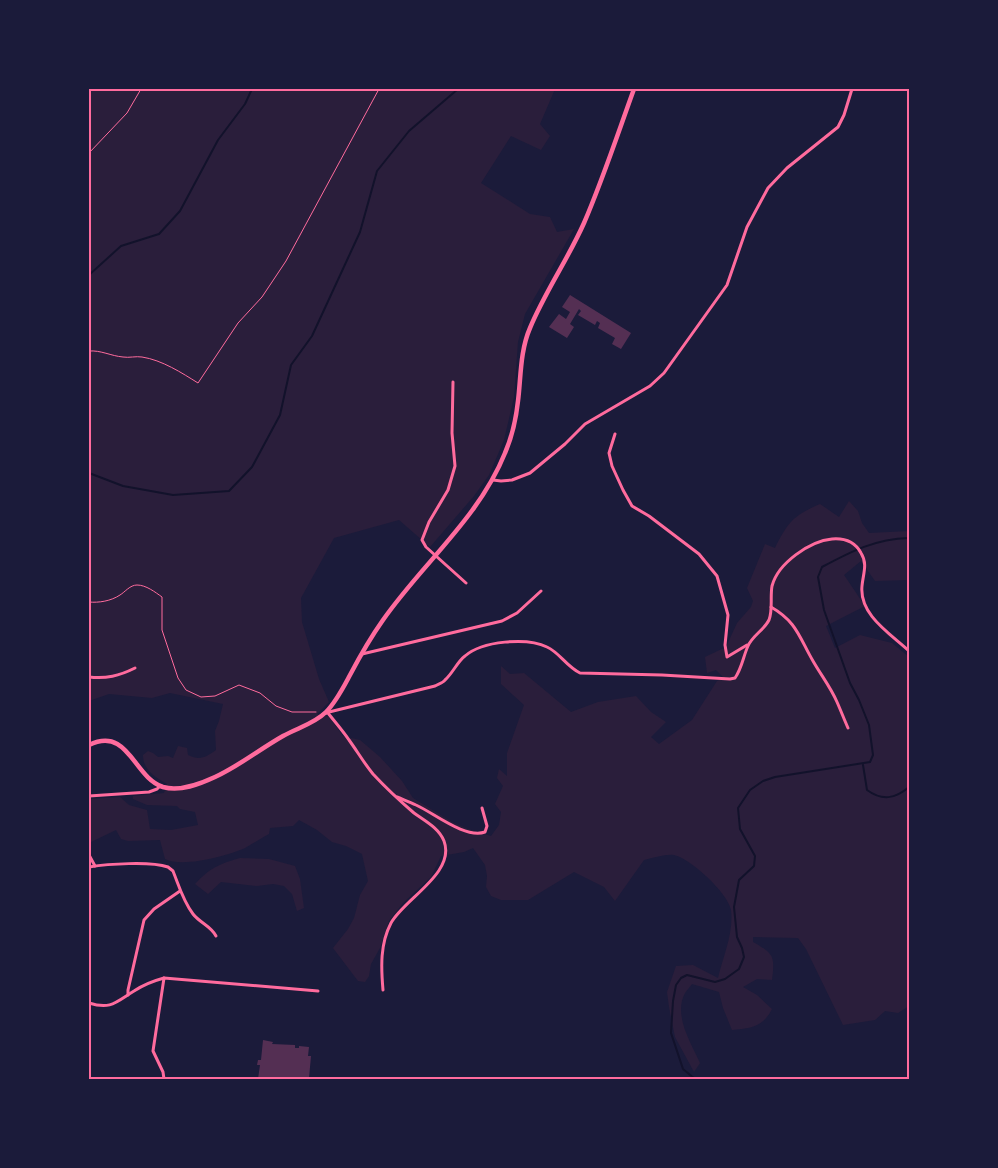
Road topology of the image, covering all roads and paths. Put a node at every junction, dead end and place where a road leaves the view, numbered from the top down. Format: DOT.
graph roads {
  1 [pos="140,89"];
  2 [pos="379,89"];
  3 [pos="634,89"];
  4 [pos="852,89"];
  5 [pos="89,153"];
  6 [pos="89,351"];
  7 [pos="453,382"];
  8 [pos="615,434"];
  9 [pos="493,480"];
  10 [pos="435,554"];
  11 [pos="466,583"];
  12 [pos="541,591"];
  13 [pos="89,602"];
  14 [pos="770,607"];
  15 [pos="748,645"];
  16 [pos="909,651"];
  17 [pos="362,654"];
  18 [pos="135,668"];
  19 [pos="89,677"];
  20 [pos="325,713"];
  21 [pos="848,728"];
  22 [pos="89,745"];
  23 [pos="160,786"];
  24 [pos="89,796"];
  25 [pos="394,796"];
  26 [pos="482,808"];
  27 [pos="89,856"];
  28 [pos="96,866"];
  29 [pos="89,867"];
  30 [pos="180,891"];
  31 [pos="216,936"];
  32 [pos="164,978"];
  33 [pos="383,990"];
  34 [pos="318,991"];
  35 [pos="128,995"];
  36 [pos="89,1003"];
  37 [pos="164,1079"];
  1 -- 5 [label="path"];
  2 -- 6 [label="path"];
  3 -- 9 [label="main road"];
  4 -- 9 [label="street"];
  7 -- 10 [label="street"];
  8 -- 15 [label="street"];
  9 -- 10 [label="main road"];
  10 -- 11 [label="street"];
  10 -- 17 [label="main road"];
  12 -- 17 [label="street"];
  13 -- 20 [label="path"];
  14 -- 15 [label="street"];
  14 -- 16 [label="street"];
  14 -- 21 [label="street"];
  15 -- 20 [label="street"];
  17 -- 20 [label="main road"];
  18 -- 19 [label="street"];
  20 -- 23 [label="main road"];
  20 -- 25 [label="street"];
  22 -- 23 [label="main road"];
  23 -- 24 [label="street"];
  25 -- 26 [label="street"];
  25 -- 33 [label="street"];
  27 -- 28 [label="street"];
  28 -- 29 [label="street"];
  28 -- 30 [label="street"];
  30 -- 31 [label="street"];
  30 -- 35 [label="street"];
  32 -- 34 [label="street"];
  32 -- 35 [label="street"];
  32 -- 37 [label="street"];
  35 -- 36 [label="street"];
}
